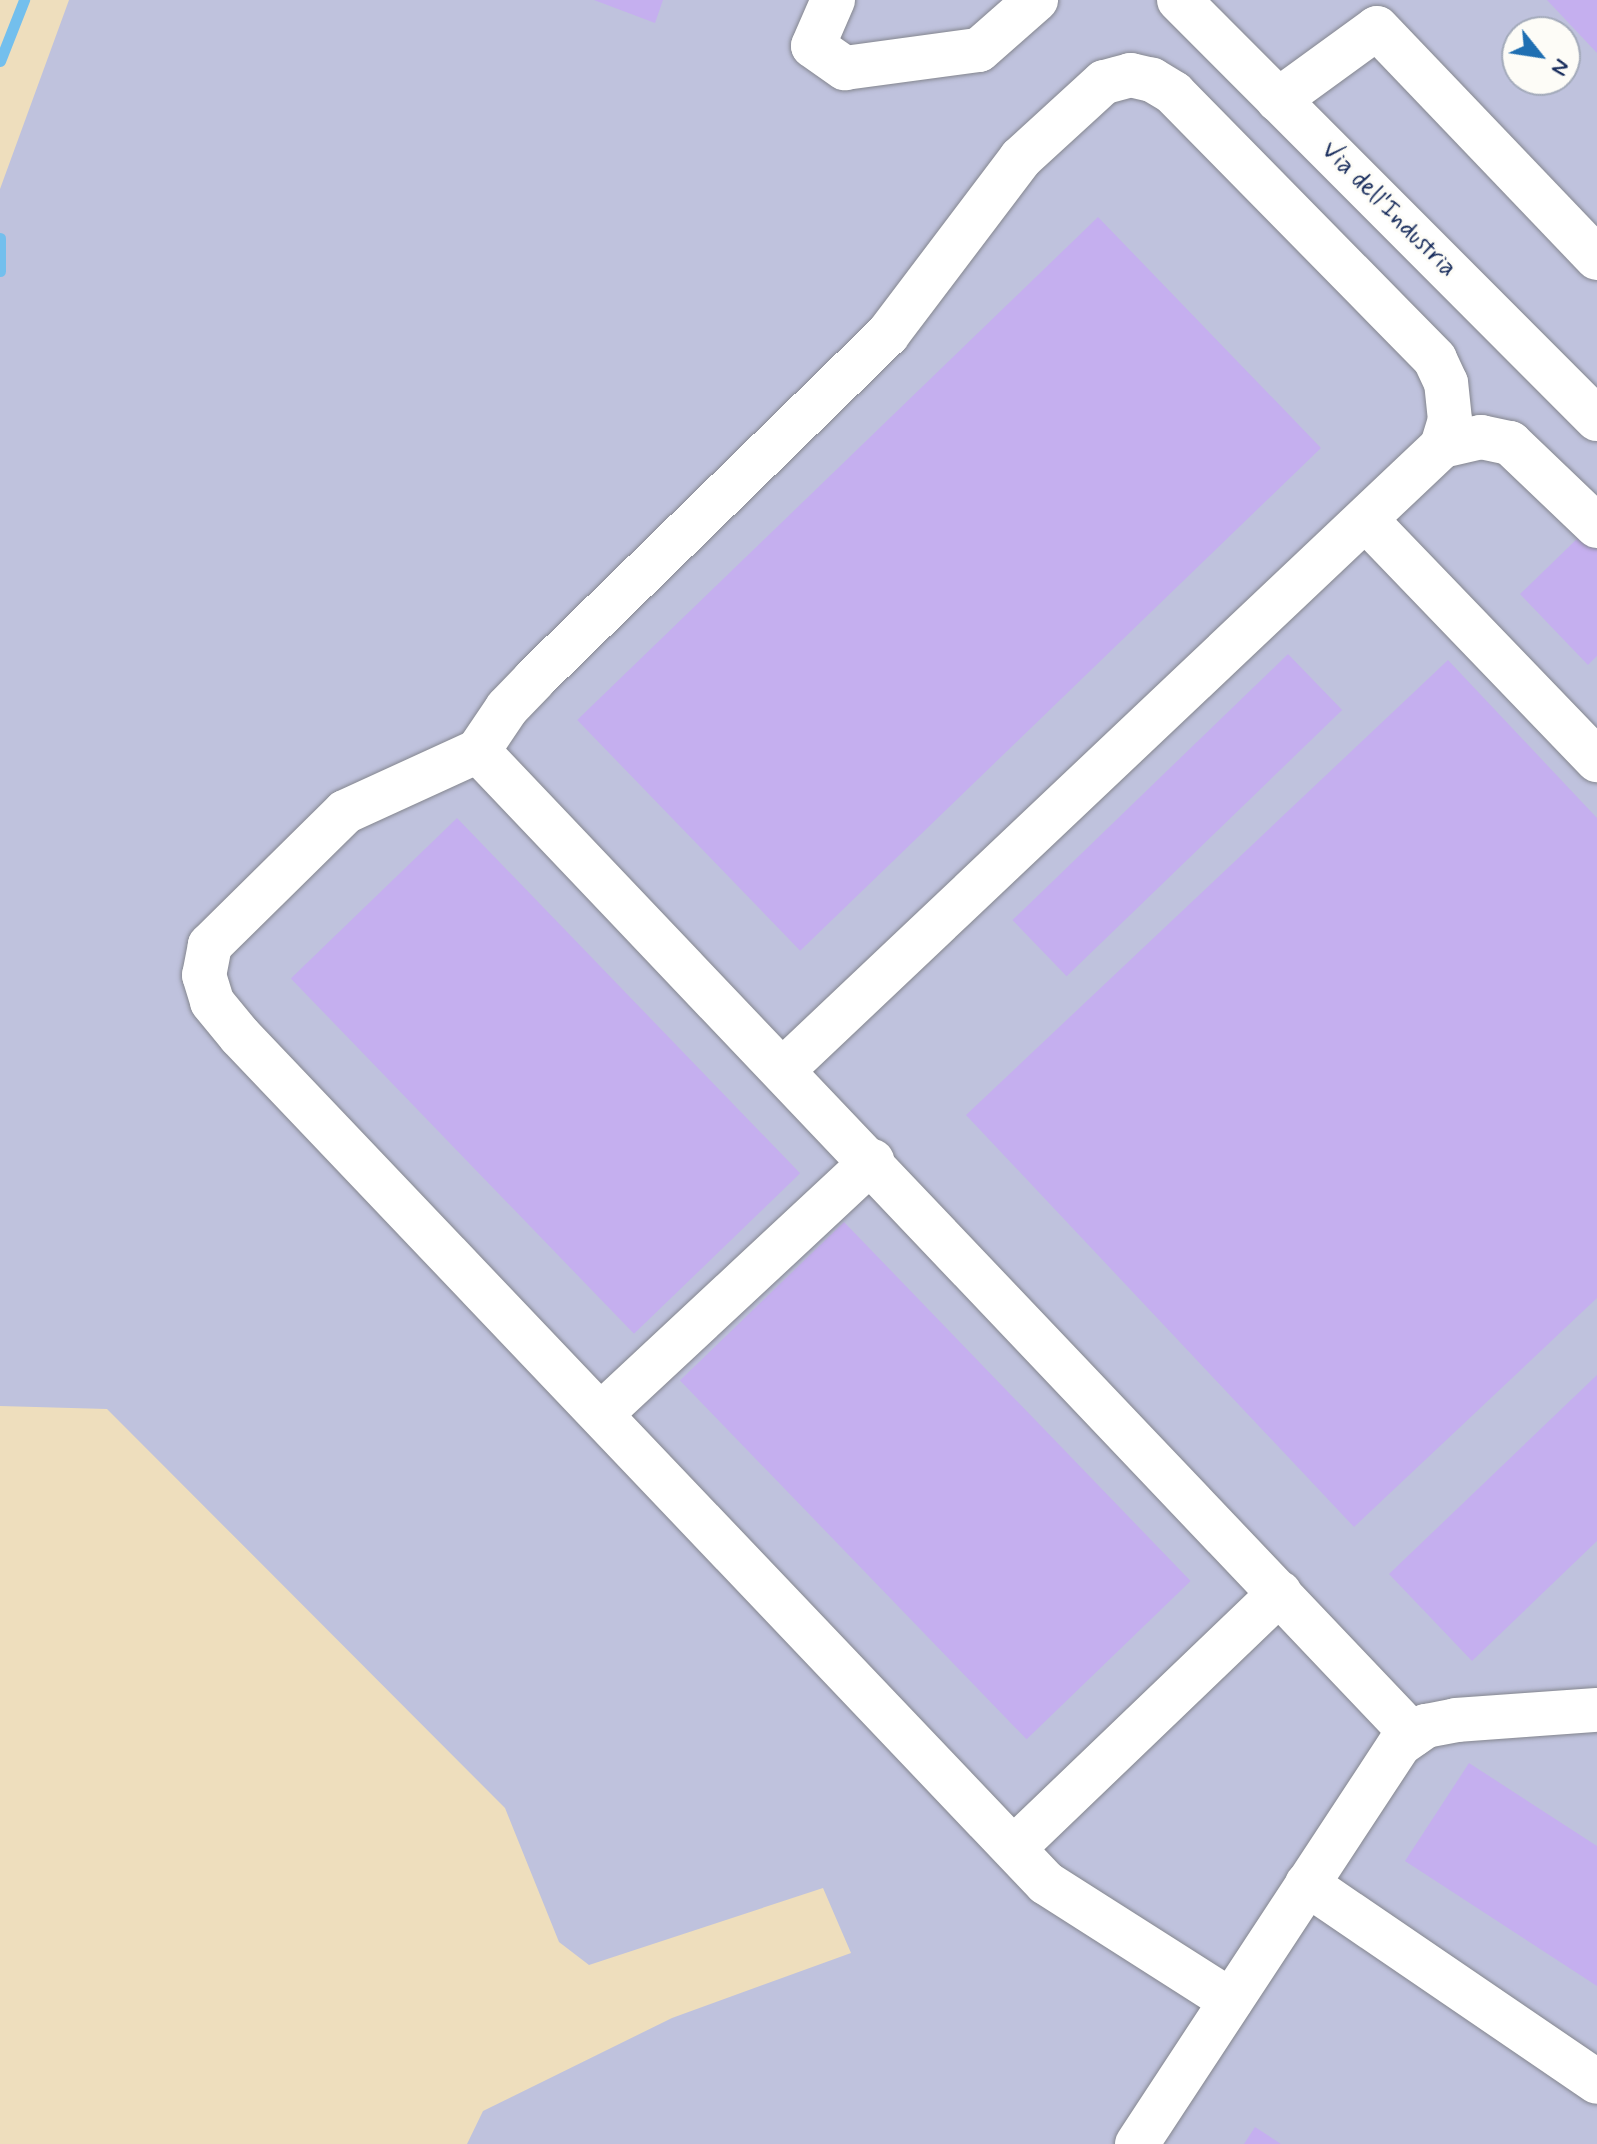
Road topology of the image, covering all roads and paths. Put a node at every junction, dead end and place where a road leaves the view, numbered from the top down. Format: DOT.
graph roads {
  1 [pos="833,0"];
  2 [pos="1036,0"];
  3 [pos="1179,0"];
  4 [pos="1278,100"];
  5 [pos="1597,258"];
  6 [pos="1597,419"];
  7 [pos="1442,446"];
  8 [pos="1367,521"];
  9 [pos="1597,526"];
  10 [pos="478,751"];
  11 [pos="1597,760"];
  12 [pos="784,1069"];
  13 [pos="872,1161"];
  14 [pos="601,1414"];
  15 [pos="1280,1593"];
  16 [pos="1597,1710"];
  17 [pos="1413,1735"];
  18 [pos="1015,1847"];
  19 [pos="1307,1884"];
  20 [pos="1231,2001"];
  21 [pos="1597,2082"];
  22 [pos="1137,2144"];
  1 -- 2 [label="street"];
  3 -- 4 [label="street, Via dell'Industria"];
  4 -- 5 [label="street"];
  4 -- 6 [label="street, Via dell'Industria"];
  7 -- 8 [label="street"];
  7 -- 9 [label="street"];
  7 -- 10 [label="street"];
  8 -- 11 [label="street"];
  8 -- 12 [label="street"];
  10 -- 12 [label="street"];
  10 -- 14 [label="street"];
  12 -- 13 [label="street"];
  13 -- 14 [label="street"];
  13 -- 15 [label="street"];
  14 -- 18 [label="street"];
  15 -- 17 [label="street"];
  15 -- 18 [label="street"];
  16 -- 17 [label="street"];
  17 -- 19 [label="street"];
  18 -- 20 [label="street"];
  19 -- 20 [label="street"];
  19 -- 21 [label="street"];
  20 -- 22 [label="street"];
}
